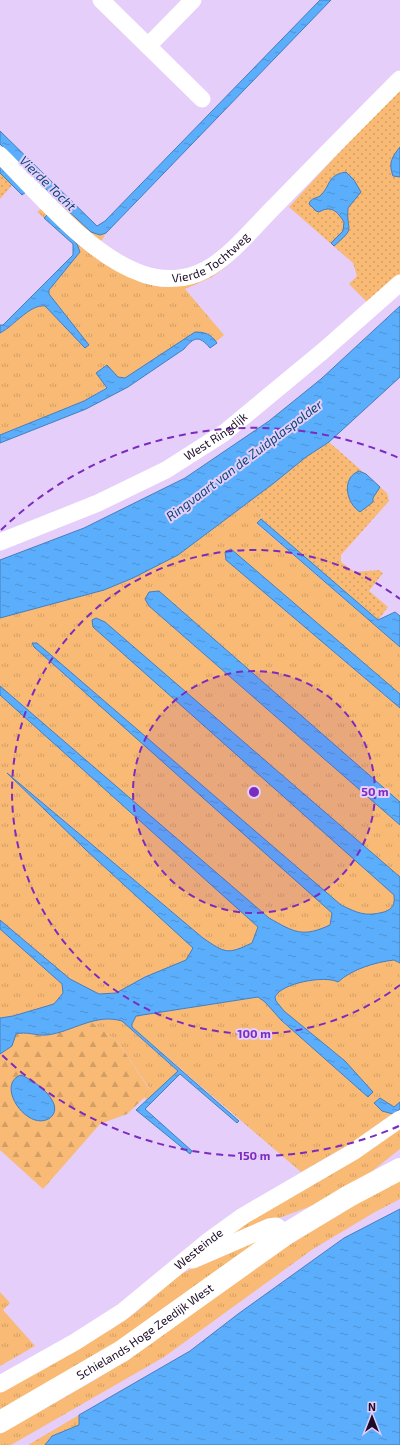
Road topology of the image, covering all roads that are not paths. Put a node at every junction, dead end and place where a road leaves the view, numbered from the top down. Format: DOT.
graph roads {
  1 [pos="101,0"];
  2 [pos="193,0"];
  3 [pos="148,46"];
  4 [pos="400,79"];
  5 [pos="202,99"];
  6 [pos="0,155"];
  7 [pos="400,283"];
  8 [pos="0,542"];
  9 [pos="400,1119"];
  10 [pos="400,1169"];
  11 [pos="286,1234"];
  12 [pos="188,1258"];
  13 [pos="0,1384"];
  14 [pos="0,1422"];
  1 -- 3 [label="street"];
  2 -- 3 [label="street"];
  3 -- 5 [label="street"];
  4 -- 6 [label="street, Vierde Tochtweg"];
  7 -- 8 [label="street, West Ringdijk"];
  9 -- 12 [label="street, Westeinde"];
  10 -- 11 [label="street, Schielands Hoge Zeedijk West"];
  11 -- 12 [label="street"];
  11 -- 14 [label="street, Schielands Hoge Zeedijk West"];
  12 -- 13 [label="street, Westeinde"];
}
